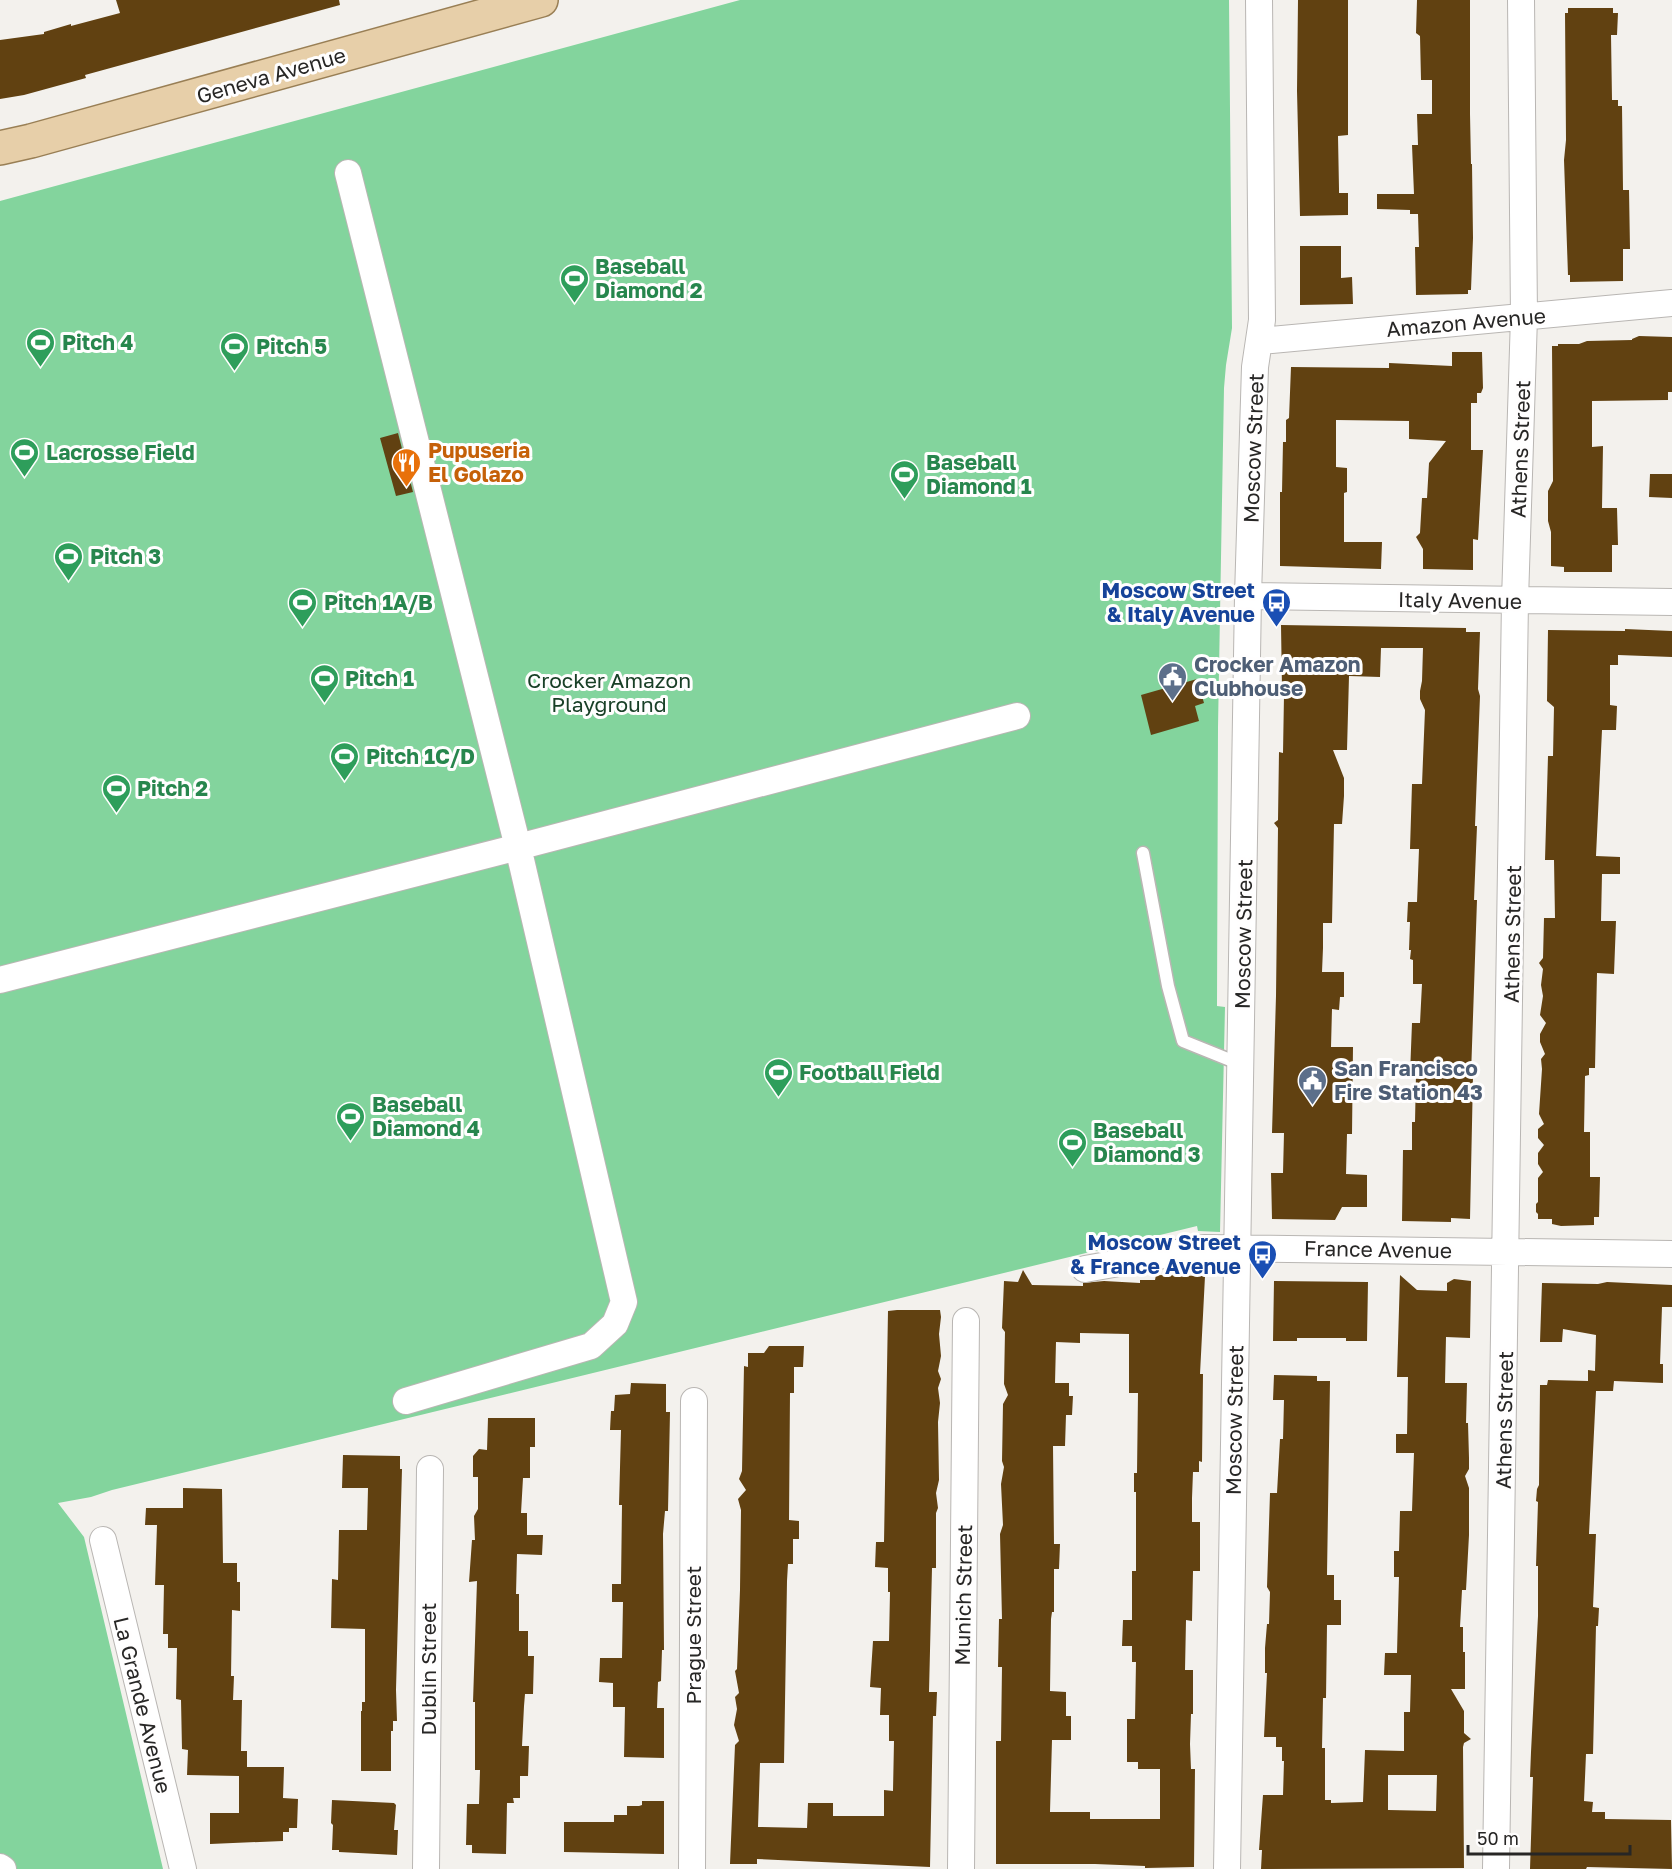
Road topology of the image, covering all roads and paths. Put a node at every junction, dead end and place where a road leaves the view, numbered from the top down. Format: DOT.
graph roads {
  1 [pos="541,0"];
  2 [pos="1259,0"];
  3 [pos="1521,0"];
  4 [pos="0,148"];
  5 [pos="348,173"];
  6 [pos="1672,303"];
  7 [pos="1524,317"];
  8 [pos="1260,341"];
  9 [pos="1248,596"];
  10 [pos="1515,600"];
  11 [pos="1672,602"];
  12 [pos="1017,716"];
  13 [pos="518,848"];
  14 [pos="1143,853"];
  15 [pos="0,980"];
  16 [pos="1240,1064"];
  17 [pos="1237,1247"];
  18 [pos="1507,1251"];
  19 [pos="1672,1254"];
  20 [pos="1085,1269"];
  21 [pos="966,1321"];
  22 [pos="406,1401"];
  23 [pos="694,1401"];
  24 [pos="430,1469"];
  25 [pos="103,1540"];
  26 [pos="183,1869"];
  27 [pos="426,1869"];
  28 [pos="692,1869"];
  29 [pos="961,1869"];
  30 [pos="1227,1869"];
  31 [pos="1496,1869"];
  1 -- 4 [label="main road, Geneva Avenue"];
  2 -- 8 [label="street, Moscow Street"];
  3 -- 7 [label="street, Athens Street"];
  5 -- 13 [label="street"];
  6 -- 7 [label="street, Amazon Avenue"];
  7 -- 8 [label="street, Amazon Avenue"];
  7 -- 10 [label="street, Athens Street"];
  8 -- 9 [label="street, Moscow Street"];
  9 -- 10 [label="street, Italy Avenue"];
  9 -- 16 [label="street, Moscow Street"];
  10 -- 11 [label="street, Italy Avenue"];
  10 -- 18 [label="street, Athens Street"];
  12 -- 13 [label="street"];
  13 -- 15 [label="street"];
  13 -- 22 [label="street"];
  14 -- 16 [label="lane"];
  16 -- 17 [label="street, Moscow Street"];
  17 -- 18 [label="street, France Avenue"];
  17 -- 20 [label="street, France Avenue"];
  17 -- 30 [label="street, Moscow Street"];
  18 -- 19 [label="street, France Avenue"];
  18 -- 31 [label="street, Athens Street"];
  21 -- 29 [label="street, Munich Street"];
  23 -- 28 [label="street, Prague Street"];
  24 -- 27 [label="street, Dublin Street"];
  25 -- 26 [label="street, La Grande Avenue"];
}
